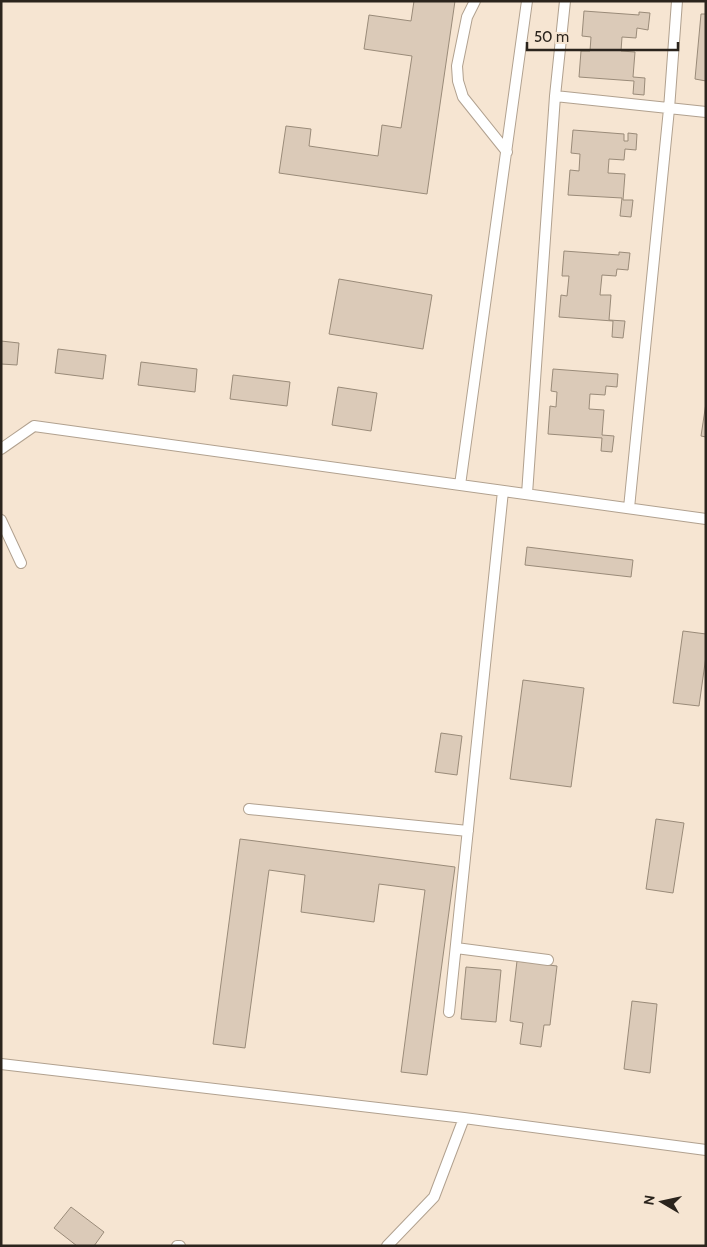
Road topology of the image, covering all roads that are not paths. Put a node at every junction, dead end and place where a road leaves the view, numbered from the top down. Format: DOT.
graph roads {
  1 [pos="475,1"];
  2 [pos="527,1"];
  3 [pos="565,1"];
  4 [pos="677,1"];
  5 [pos="555,96"];
  6 [pos="669,109"];
  7 [pos="706,112"];
  8 [pos="507,152"];
  9 [pos="1,449"];
  10 [pos="460,484"];
  11 [pos="503,491"];
  12 [pos="526,494"];
  13 [pos="629,508"];
  14 [pos="706,518"];
  15 [pos="1,520"];
  16 [pos="21,563"];
  17 [pos="249,809"];
  18 [pos="468,831"];
  19 [pos="456,948"];
  20 [pos="548,960"];
  21 [pos="449,1012"];
  22 [pos="1,1064"];
  23 [pos="464,1118"];
  24 [pos="706,1150"];
  25 [pos="387,1246"];
  1 -- 8 [label="lane"];
  2 -- 8 [label="lane"];
  3 -- 5 [label="lane"];
  4 -- 6 [label="lane"];
  5 -- 6 [label="lane"];
  5 -- 12 [label="lane"];
  6 -- 7 [label="lane"];
  6 -- 13 [label="lane"];
  8 -- 10 [label="lane"];
  9 -- 10 [label="lane"];
  10 -- 11 [label="lane"];
  11 -- 12 [label="lane"];
  11 -- 18 [label="lane"];
  12 -- 13 [label="lane"];
  13 -- 14 [label="lane"];
  15 -- 16 [label="lane"];
  17 -- 18 [label="lane"];
  18 -- 19 [label="lane"];
  19 -- 20 [label="lane"];
  19 -- 21 [label="lane"];
  22 -- 23 [label="lane"];
  23 -- 24 [label="lane"];
  23 -- 25 [label="lane"];
}
